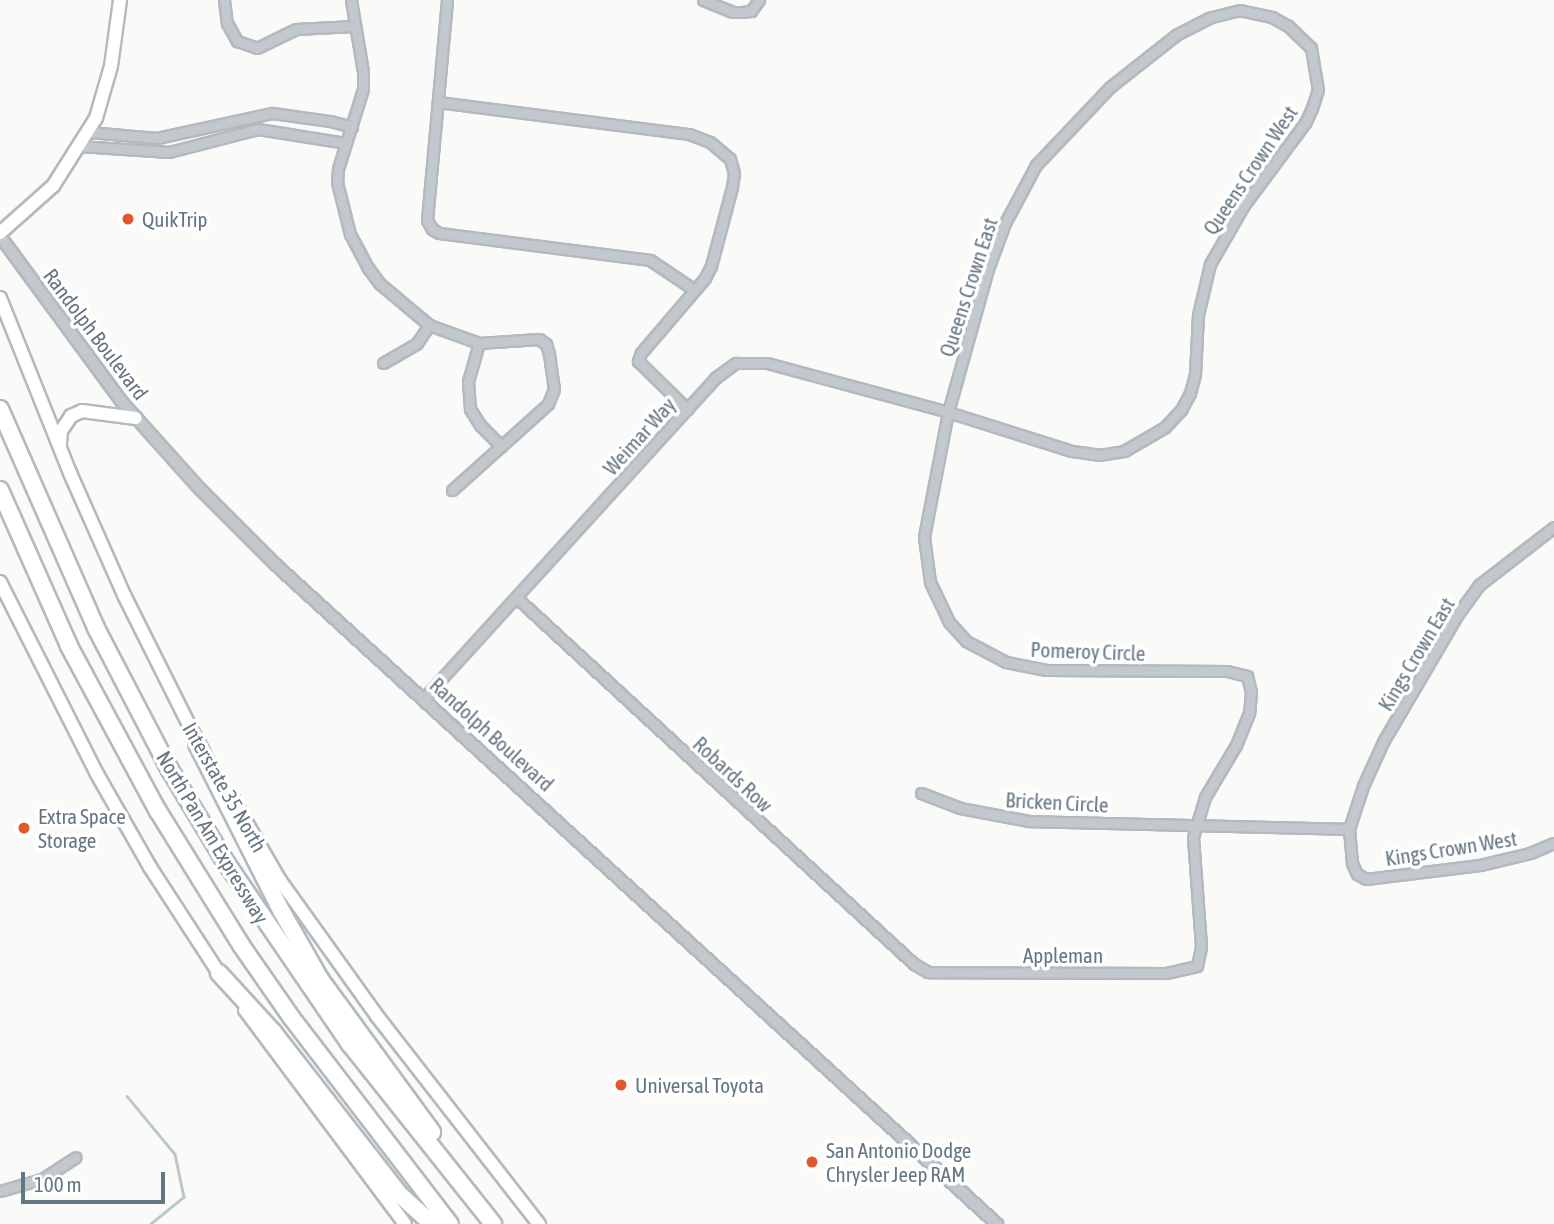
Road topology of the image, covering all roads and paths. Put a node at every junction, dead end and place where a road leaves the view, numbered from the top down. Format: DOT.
graph roads {
  1 [pos="120,0"];
  2 [pos="224,0"];
  3 [pos="351,0"];
  4 [pos="447,0"];
  5 [pos="703,0"];
  6 [pos="759,0"];
  7 [pos="1261,14"];
  8 [pos="354,26"];
  9 [pos="438,102"];
  10 [pos="352,127"];
  11 [pos="89,132"];
  12 [pos="345,143"];
  13 [pos="79,146"];
  14 [pos="0,234"];
  15 [pos="694,289"];
  16 [pos="0,298"];
  17 [pos="429,325"];
  18 [pos="479,343"];
  19 [pos="383,363"];
  20 [pos="0,409"];
  21 [pos="687,409"];
  22 [pos="948,412"];
  23 [pos="136,418"];
  24 [pos="501,446"];
  25 [pos="60,448"];
  26 [pos="0,490"];
  27 [pos="452,490"];
  28 [pos="1554,527"];
  29 [pos="0,582"];
  30 [pos="517,598"];
  31 [pos="424,698"];
  32 [pos="197,744"];
  33 [pos="921,793"];
  34 [pos="1195,824"];
  35 [pos="1349,830"];
  36 [pos="1554,843"];
  37 [pos="928,972"];
  38 [pos="219,973"];
  39 [pos="76,1157"];
  40 [pos="0,1191"];
  41 [pos="405,1224"];
  42 [pos="432,1224"];
  43 [pos="450,1224"];
  44 [pos="493,1224"];
  45 [pos="539,1224"];
  46 [pos="997,1224"];
  1 -- 11 [label="main road"];
  2 -- 8 [label="street"];
  3 -- 8 [label="street"];
  4 -- 9 [label="street"];
  5 -- 6 [label="street"];
  7 -- 22 [label="street, Queens Crown East"];
  7 -- 22 [label="street, Queens Crown West"];
  8 -- 10 [label="street"];
  9 -- 15 [label="street"];
  9 -- 15 [label="street"];
  10 -- 11 [label="street"];
  10 -- 12 [label="street"];
  11 -- 13 [label="main road"];
  12 -- 13 [label="street"];
  12 -- 17 [label="street"];
  13 -- 14 [label="main road"];
  14 -- 23 [label="street, Randolph Boulevard"];
  15 -- 21 [label="street"];
  16 -- 25 [label="main road, Interstate 35 North"];
  17 -- 18 [label="street"];
  17 -- 19 [label="street"];
  18 -- 24 [label="street"];
  18 -- 24 [label="street"];
  20 -- 44 [label="highway, North Pan Am Expressway"];
  21 -- 22 [label="street, Weimar Way"];
  21 -- 30 [label="street, Weimar Way"];
  22 -- 34 [label="street, Pomeroy Circle"];
  23 -- 25 [label="main road"];
  23 -- 31 [label="street, Randolph Boulevard"];
  24 -- 27 [label="street"];
  25 -- 32 [label="main road, Interstate 35 North"];
  26 -- 43 [label="highway, North Pan Am Expressway"];
  28 -- 35 [label="street, Kings Crown East"];
  29 -- 38 [label="main road"];
  30 -- 31 [label="street, Weimar Way"];
  30 -- 37 [label="street, Robards Row"];
  31 -- 46 [label="street, Randolph Boulevard"];
  32 -- 44 [label="highway"];
  32 -- 45 [label="main road, Interstate 35 North"];
  33 -- 34 [label="street, Bricken Circle"];
  34 -- 35 [label="street, Bricken Circle"];
  34 -- 37 [label="street, Appleman"];
  35 -- 36 [label="street, Kings Crown West"];
  38 -- 41 [label="main road"];
  38 -- 42 [label="highway"];
  39 -- 40 [label="street"];
}
